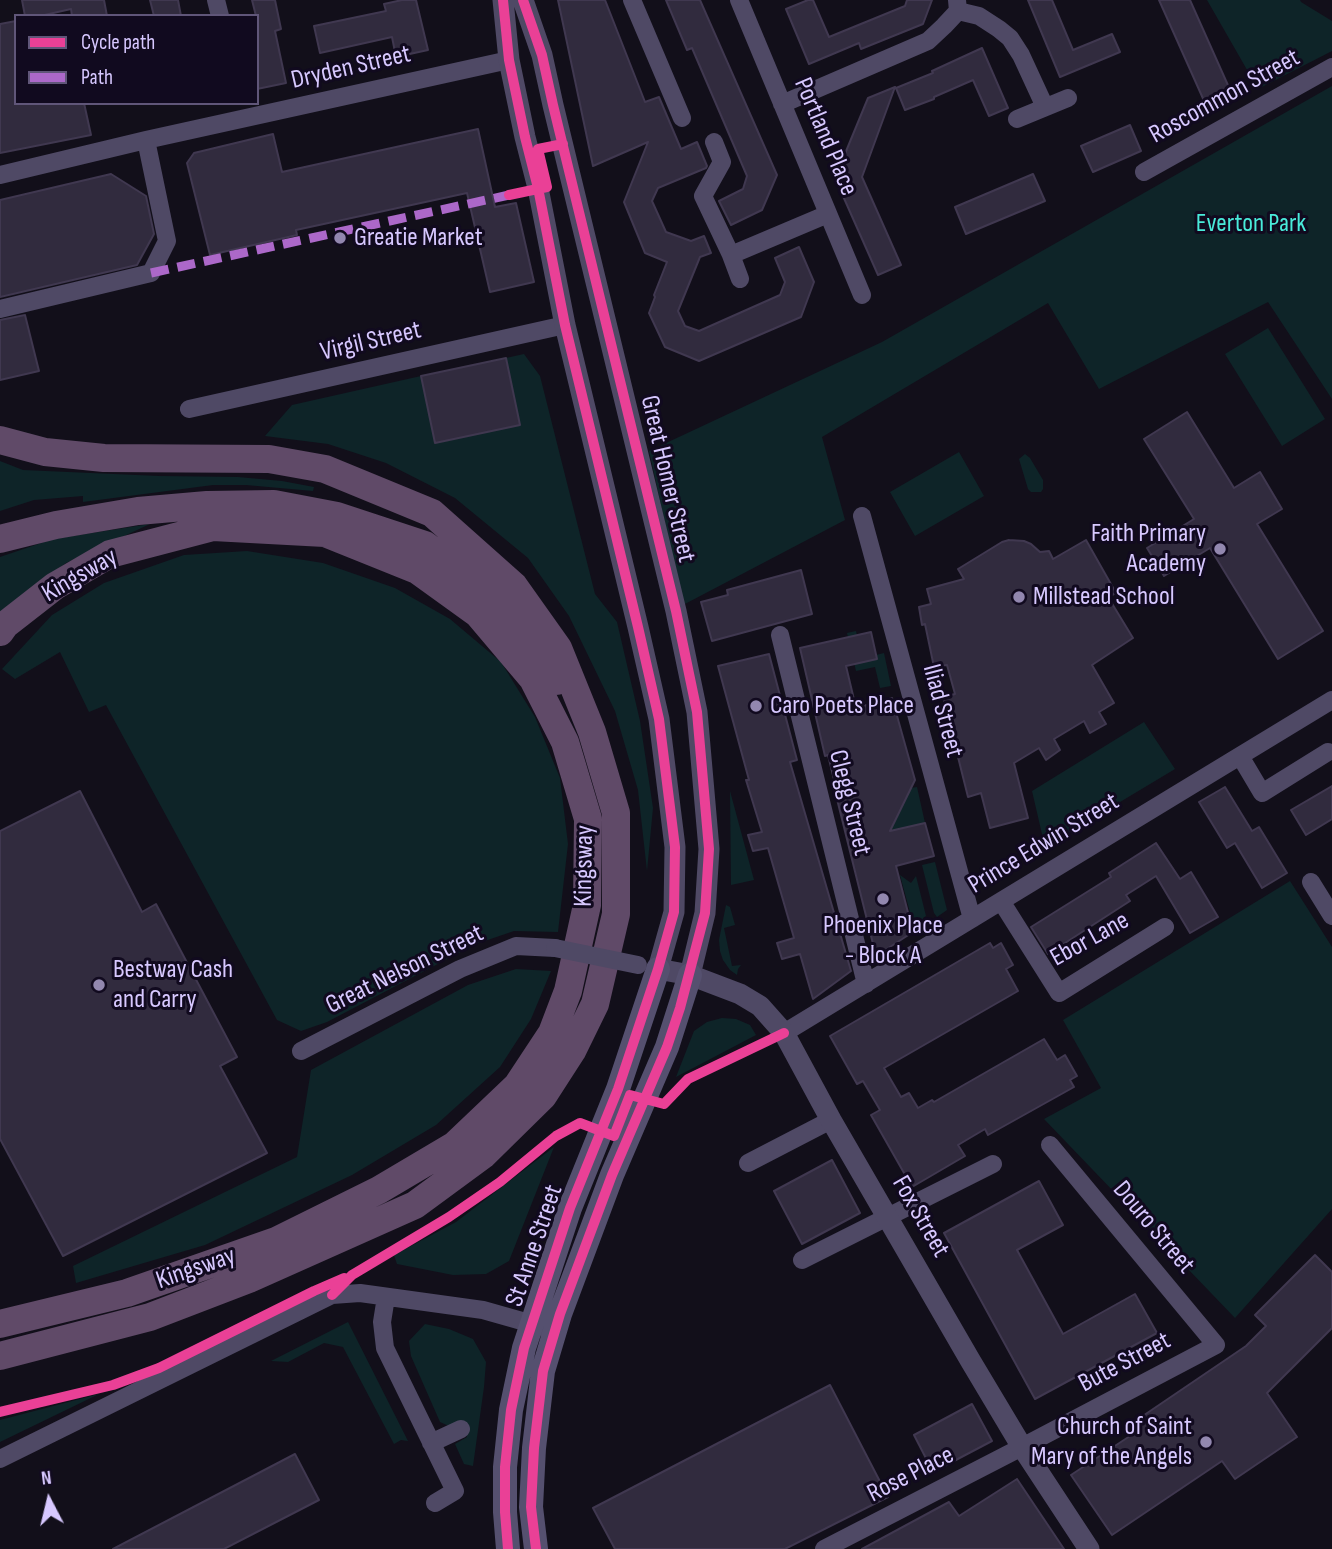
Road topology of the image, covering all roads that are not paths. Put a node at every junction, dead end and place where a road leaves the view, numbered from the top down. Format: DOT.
graph roads {
  1 [pos="503,0"];
  2 [pos="523,0"];
  3 [pos="632,0"];
  4 [pos="739,0"];
  5 [pos="958,5"];
  6 [pos="509,60"];
  7 [pos="1332,67"];
  8 [pos="1068,98"];
  9 [pos="782,104"];
  10 [pos="1045,107"];
  11 [pos="242,111"];
  12 [pos="682,118"];
  13 [pos="1017,119"];
  14 [pos="146,140"];
  15 [pos="714,142"];
  16 [pos="1144,172"];
  17 [pos="0,175"];
  18 [pos="828,215"];
  19 [pos="731,255"];
  20 [pos="740,279"];
  21 [pos="862,295"];
  22 [pos="0,309"];
  23 [pos="565,325"];
  24 [pos="189,409"];
  25 [pos="0,440"];
  26 [pos="862,516"];
  27 [pos="0,539"];
  28 [pos="0,632"];
  29 [pos="780,635"];
  30 [pos="1332,700"];
  31 [pos="592,732"];
  32 [pos="1328,751"];
  33 [pos="1240,756"];
  34 [pos="1311,882"];
  35 [pos="1001,901"];
  36 [pos="1332,916"];
  37 [pos="972,919"];
  38 [pos="1165,927"];
  39 [pos="648,967"];
  40 [pos="690,975"];
  41 [pos="866,984"];
  42 [pos="783,1033"];
  43 [pos="301,1051"];
  44 [pos="831,1120"];
  45 [pos="1050,1145"];
  46 [pos="748,1163"];
  47 [pos="993,1164"];
  48 [pos="888,1217"];
  49 [pos="802,1260"];
  50 [pos="386,1297"];
  51 [pos="0,1324"];
  52 [pos="544,1327"];
  53 [pos="1216,1345"];
  54 [pos="0,1356"];
  55 [pos="461,1429"];
  56 [pos="431,1443"];
  57 [pos="1022,1447"];
  58 [pos="0,1459"];
  59 [pos="435,1503"];
  60 [pos="508,1549"];
  61 [pos="536,1549"];
  62 [pos="824,1549"];
  63 [pos="1089,1549"];
  1 -- 6 [label="street"];
  2 -- 40 [label="street, Great Homer Street"];
  3 -- 12 [label="street"];
  4 -- 9 [label="street, Portland Place"];
  5 -- 9 [label="street"];
  5 -- 10 [label="street"];
  6 -- 11 [label="street, Dryden Street"];
  6 -- 23 [label="street"];
  7 -- 16 [label="street, Roscommon Street"];
  8 -- 10 [label="street"];
  9 -- 18 [label="street, Portland Place"];
  10 -- 13 [label="street"];
  11 -- 14 [label="street, Dryden Street"];
  14 -- 17 [label="street, Dryden Street"];
  14 -- 22 [label="street"];
  15 -- 19 [label="street"];
  18 -- 19 [label="street"];
  18 -- 21 [label="street, Portland Place"];
  19 -- 20 [label="street"];
  23 -- 24 [label="street, Virgil Street"];
  23 -- 39 [label="street"];
  25 -- 31 [label="highway"];
  26 -- 37 [label="street, Iliad Street"];
  27 -- 31 [label="highway"];
  28 -- 51 [label="highway, Kingsway"];
  29 -- 41 [label="street, Clegg Street"];
  30 -- 33 [label="street, Prince Edwin Street"];
  31 -- 54 [label="highway, Kingsway"];
  32 -- 33 [label="street"];
  33 -- 35 [label="street, Prince Edwin Street"];
  34 -- 36 [label="street"];
  35 -- 37 [label="street, Prince Edwin Street"];
  35 -- 38 [label="street, Ebor Lane"];
  37 -- 41 [label="street, Prince Edwin Street"];
  39 -- 40 [label="street, Fox Street"];
  39 -- 43 [label="street, Great Nelson Street, bridge"];
  39 -- 52 [label="main road, St Anne Street"];
  40 -- 42 [label="street, Fox Street"];
  40 -- 52 [label="main road, St Anne Street"];
  41 -- 42 [label="street, Prince Edwin Street"];
  42 -- 44 [label="street, Fox Street"];
  44 -- 46 [label="street"];
  44 -- 48 [label="street, Fox Street"];
  45 -- 53 [label="street, Douro Street"];
  47 -- 48 [label="street"];
  48 -- 49 [label="street"];
  48 -- 57 [label="street, Fox Street"];
  50 -- 52 [label="street"];
  50 -- 56 [label="street"];
  50 -- 58 [label="street"];
  52 -- 60 [label="main road, St Anne Street"];
  52 -- 61 [label="main road, St Anne Street"];
  53 -- 57 [label="street, Bute Street"];
  55 -- 56 [label="street"];
  56 -- 59 [label="street"];
  57 -- 62 [label="street, Rose Place"];
  57 -- 63 [label="street, Fox Street"];
}
